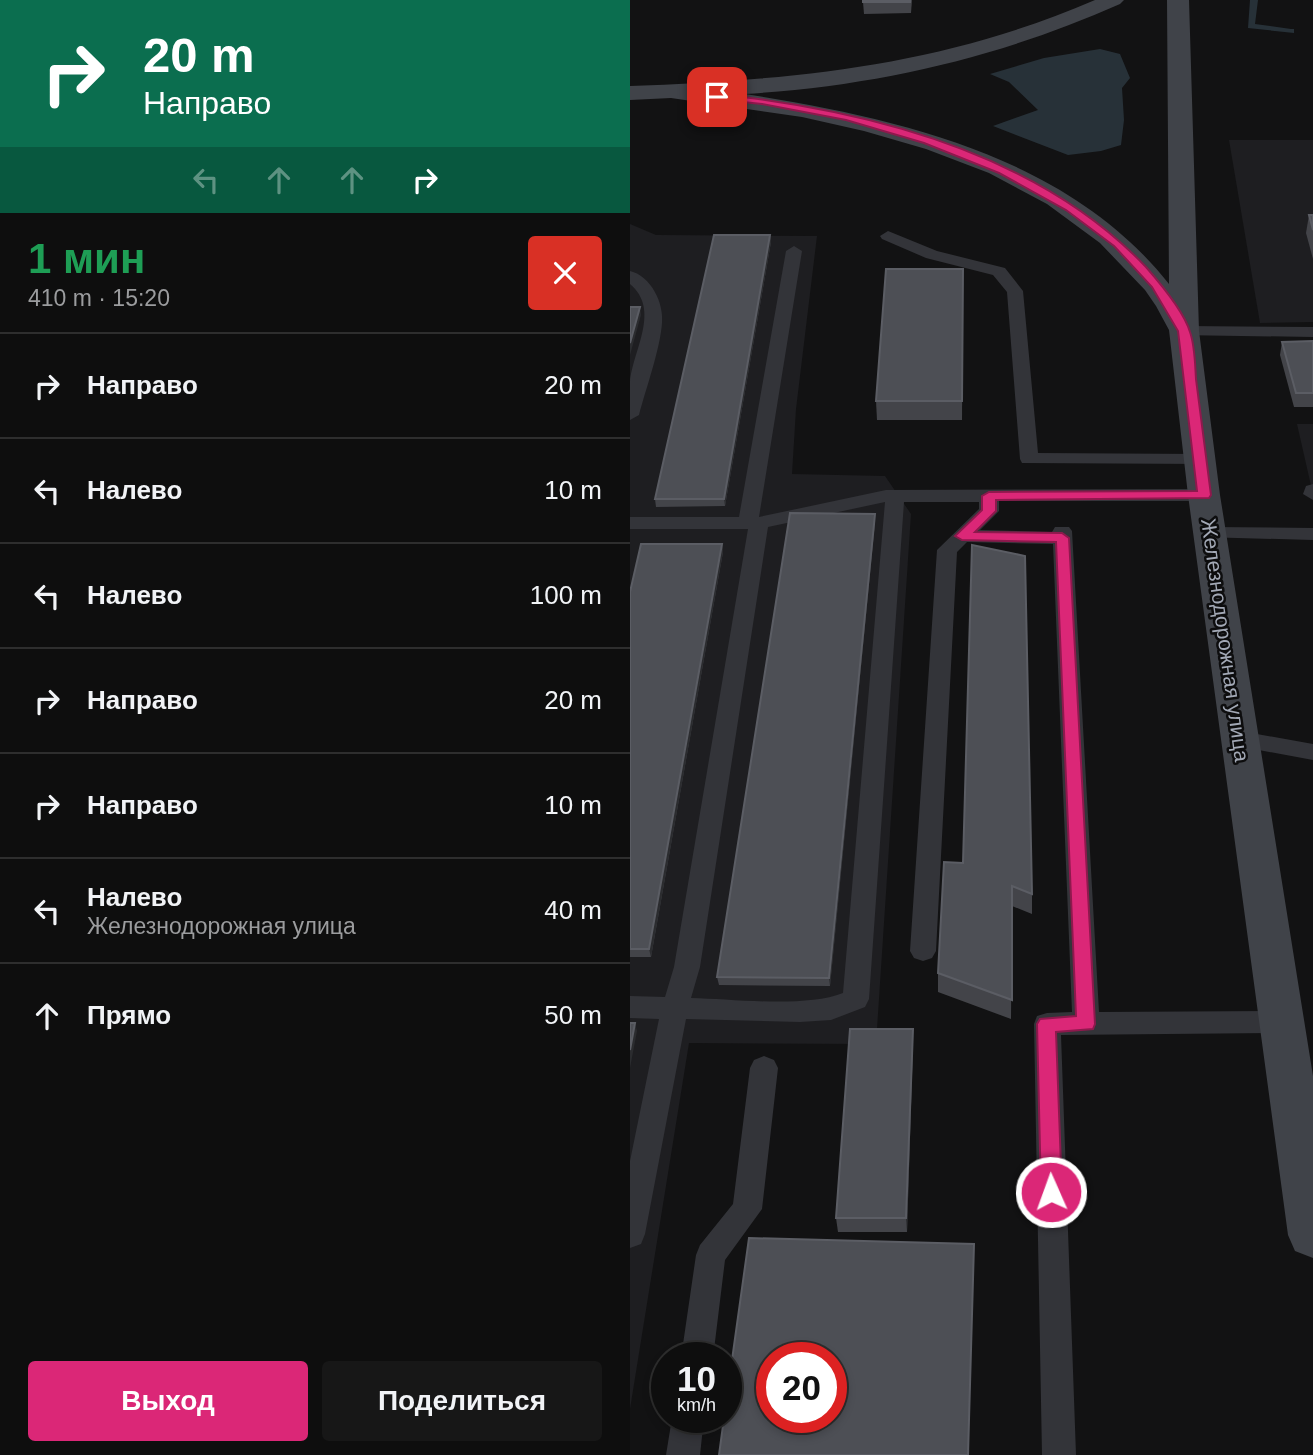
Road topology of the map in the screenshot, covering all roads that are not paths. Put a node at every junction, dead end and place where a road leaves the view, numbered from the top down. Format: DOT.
graph roads {
  1 [pos="1113,0"];
  2 [pos="1178,0"];
  3 [pos="673,92"];
  4 [pos="630,93"];
  5 [pos="888,236"];
  6 [pos="794,251"];
  7 [pos="630,276"];
  8 [pos="1184,331"];
  9 [pos="1313,332"];
  10 [pos="630,415"];
  11 [pos="1200,460"];
  12 [pos="1204,495"];
  13 [pos="895,496"];
  14 [pos="989,496"];
  15 [pos="630,523"];
  16 [pos="754,523"];
  17 [pos="1209,533"];
  18 [pos="1313,534"];
  19 [pos="962,536"];
  20 [pos="1240,739"];
  21 [pos="1313,752"];
  22 [pos="923,951"];
  23 [pos="630,1007"];
  24 [pos="675,1008"];
  25 [pos="1282,1023"];
  26 [pos="1086,1024"];
  27 [pos="764,1068"];
  28 [pos="1312,1222"];
  29 [pos="630,1234"];
  30 [pos="698,1342"];
  31 [pos="686,1433"];
  32 [pos="683,1455"];
  33 [pos="1059,1455"];
  1 -- 3 [label="main road"];
  2 -- 8 [label="main road, Железнодорожная улица"];
  3 -- 4 [label="main road"];
  3 -- 8 [label="main road"];
  5 -- 11 [label="lane"];
  6 -- 16 [label="lane"];
  7 -- 10 [label="lane"];
  8 -- 9 [label="lane"];
  8 -- 11 [label="main road, Железнодорожная улица"];
  11 -- 12 [label="main road, Железнодорожная улица"];
  12 -- 14 [label="lane"];
  12 -- 17 [label="main road, Железнодорожная улица"];
  13 -- 14 [label="lane"];
  13 -- 16 [label="lane"];
  13 -- 24 [label="lane"];
  14 -- 19 [label="lane"];
  15 -- 16 [label="lane"];
  16 -- 24 [label="lane"];
  17 -- 18 [label="lane"];
  17 -- 20 [label="main road, Железнодорожная улица"];
  19 -- 22 [label="lane"];
  19 -- 26 [label="lane"];
  20 -- 21 [label="lane"];
  20 -- 25 [label="main road, Железнодорожная улица"];
  23 -- 24 [label="lane"];
  24 -- 29 [label="lane"];
  25 -- 26 [label="lane"];
  25 -- 28 [label="main road, Железнодорожная улица"];
  26 -- 33 [label="lane"];
  27 -- 30 [label="lane"];
  31 -- 32 [label="lane"];
}
